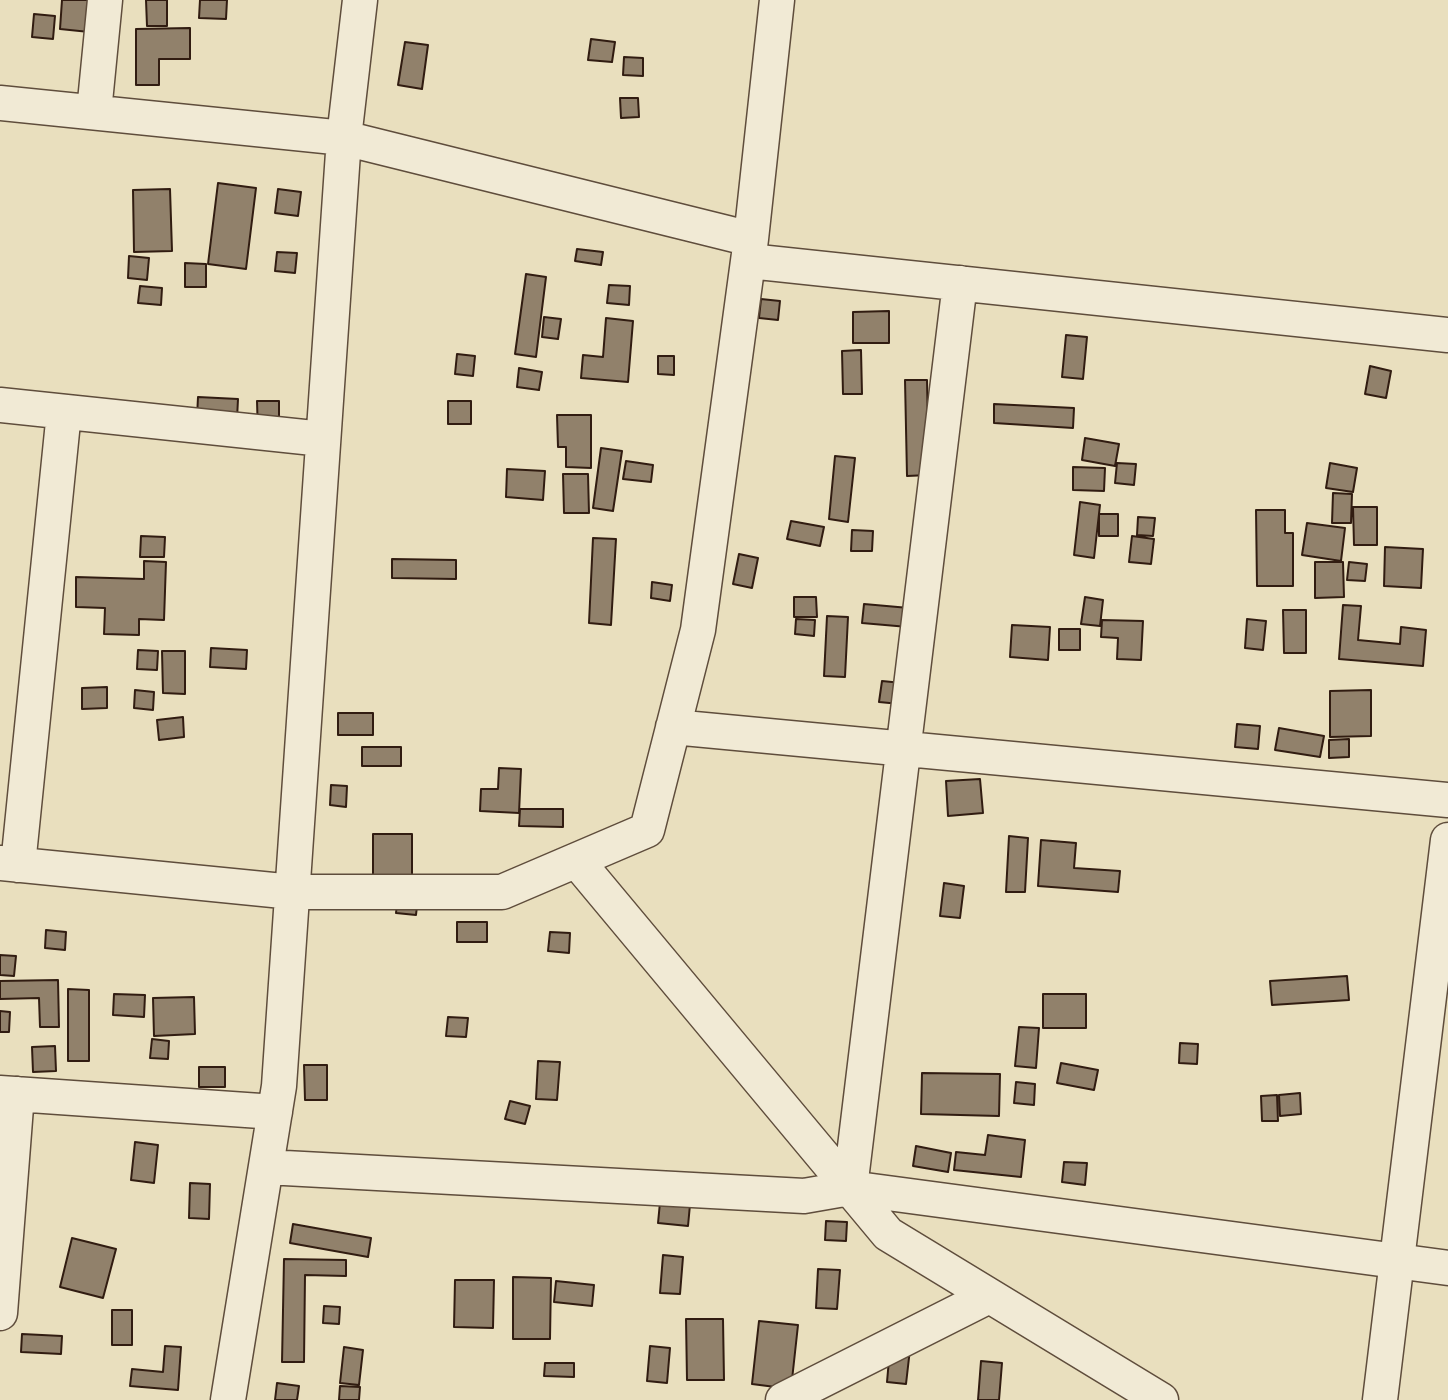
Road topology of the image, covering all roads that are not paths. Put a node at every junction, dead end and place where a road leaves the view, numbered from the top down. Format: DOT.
graph roads {
  1 [pos="105,0"];
  2 [pos="360,0"];
  3 [pos="777,0"];
  4 [pos="0,103"];
  5 [pos="94,112"];
  6 [pos="344,138"];
  7 [pos="750,250"];
  8 [pos="960,283"];
  9 [pos="1448,335"];
  10 [pos="0,405"];
  11 [pos="64,412"];
  12 [pos="323,439"];
  13 [pos="673,727"];
  14 [pos="903,749"];
  15 [pos="1448,800"];
  16 [pos="1448,840"];
  17 [pos="577,861"];
  18 [pos="9,864"];
  19 [pos="293,892"];
  20 [pos="9,1094"];
  21 [pos="275,1112"];
  22 [pos="266,1167"];
  23 [pos="850,1188"];
  24 [pos="1397,1262"];
  25 [pos="1448,1268"];
  26 [pos="989,1296"];
  27 [pos="0,1313"];
  28 [pos="228,1400"];
  29 [pos="783,1400"];
  30 [pos="1161,1400"];
  31 [pos="1380,1400"];
  1 -- 5 [label="street"];
  2 -- 6 [label="street"];
  3 -- 7 [label="street"];
  4 -- 5 [label="street"];
  5 -- 6 [label="street"];
  6 -- 7 [label="street"];
  6 -- 12 [label="street"];
  7 -- 8 [label="street"];
  7 -- 13 [label="street"];
  8 -- 9 [label="street"];
  8 -- 14 [label="street"];
  10 -- 11 [label="street"];
  11 -- 12 [label="street"];
  11 -- 18 [label="street"];
  12 -- 19 [label="street"];
  13 -- 14 [label="street"];
  13 -- 17 [label="street"];
  14 -- 15 [label="street"];
  14 -- 23 [label="street"];
  16 -- 24 [label="street"];
  17 -- 19 [label="street"];
  17 -- 23 [label="street"];
  18 -- 19 [label="street"];
  19 -- 21 [label="street"];
  20 -- 21 [label="street"];
  20 -- 27 [label="street"];
  21 -- 22 [label="street"];
  22 -- 23 [label="street"];
  22 -- 28 [label="street"];
  23 -- 24 [label="street"];
  23 -- 26 [label="street"];
  24 -- 25 [label="street"];
  24 -- 31 [label="street"];
  26 -- 29 [label="street"];
  26 -- 30 [label="street"];
}
